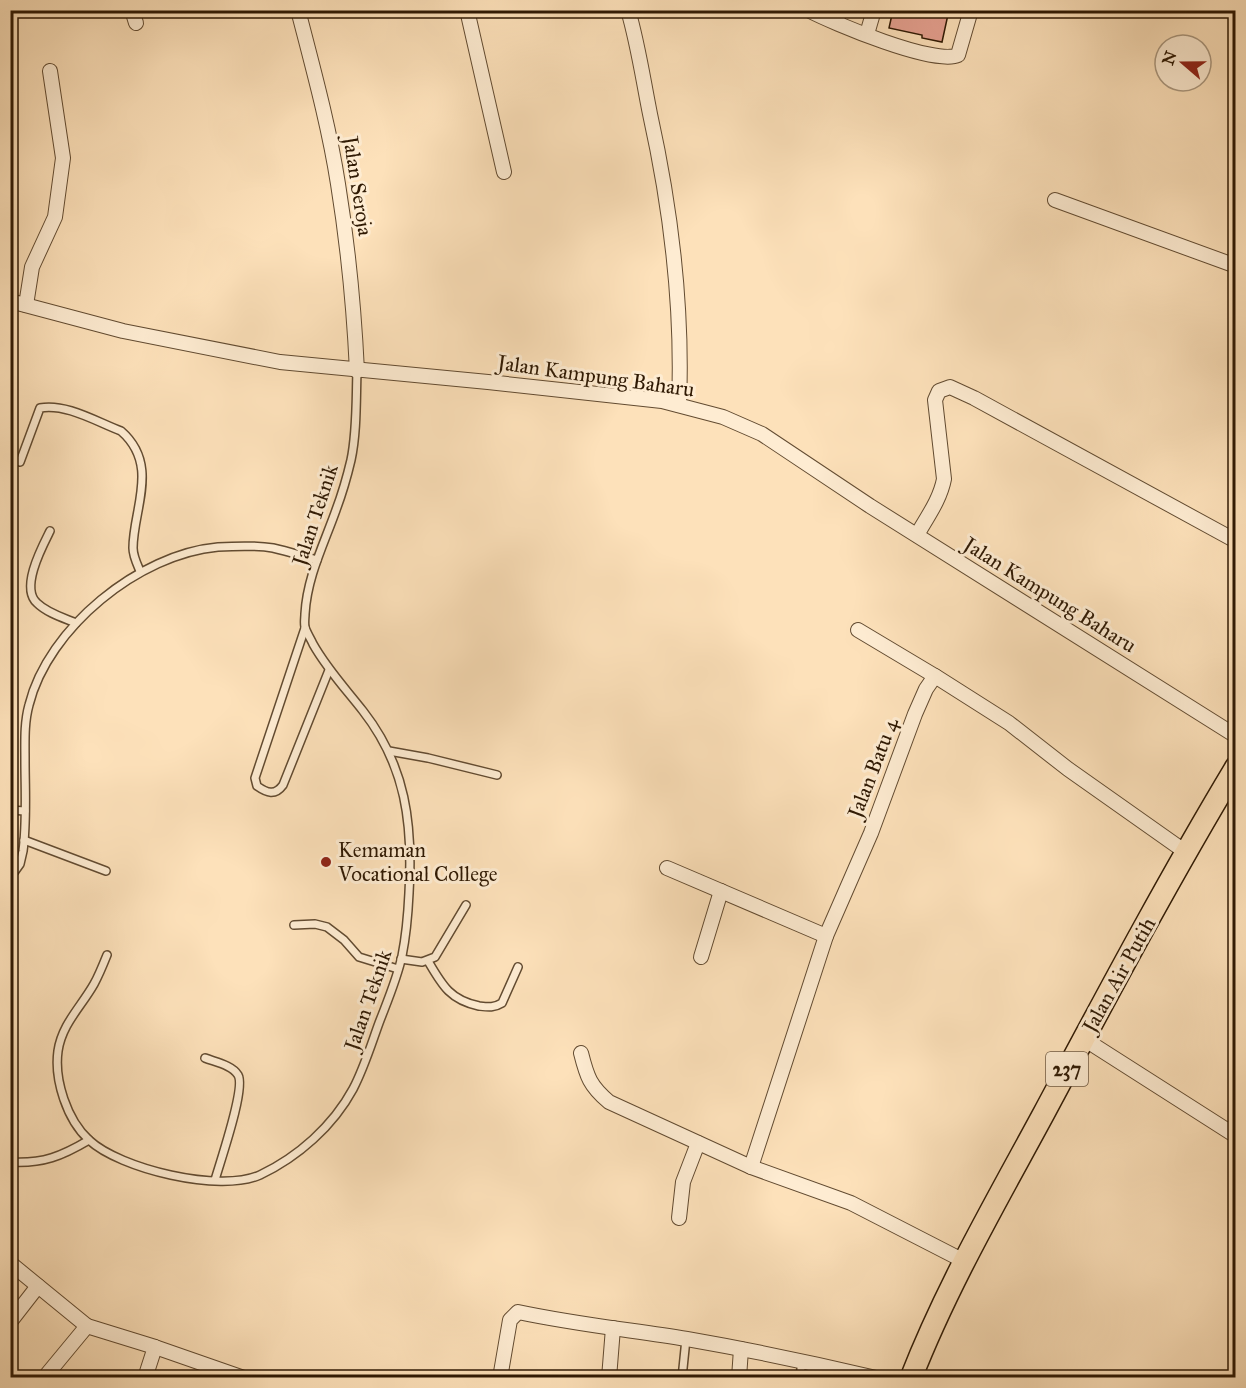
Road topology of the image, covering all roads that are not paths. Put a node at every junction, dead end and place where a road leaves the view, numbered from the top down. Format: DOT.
graph roads {
  1 [pos="298,10"];
  2 [pos="467,10"];
  3 [pos="628,10"];
  4 [pos="808,10"];
  5 [pos="874,10"];
  6 [pos="971,10"];
  7 [pos="841,17"];
  8 [pos="867,34"];
  9 [pos="50,71"];
  10 [pos="504,172"];
  11 [pos="1055,200"];
  12 [pos="1236,266"];
  13 [pos="10,301"];
  14 [pos="26,305"];
  15 [pos="357,371"];
  16 [pos="679,405"];
  17 [pos="20,462"];
  18 [pos="50,531"];
  19 [pos="917,535"];
  20 [pos="1236,542"];
  21 [pos="317,560"];
  22 [pos="140,571"];
  23 [pos="76,623"];
  24 [pos="305,628"];
  25 [pos="858,630"];
  26 [pos="329,670"];
  27 [pos="935,676"];
  28 [pos="1236,736"];
  29 [pos="389,752"];
  30 [pos="1236,767"];
  31 [pos="497,776"];
  32 [pos="10,810"];
  33 [pos="25,811"];
  34 [pos="24,840"];
  35 [pos="1187,853"];
  36 [pos="667,868"];
  37 [pos="106,871"];
  38 [pos="10,878"];
  39 [pos="722,891"];
  40 [pos="466,905"];
  41 [pos="294,925"];
  42 [pos="826,936"];
  43 [pos="107,955"];
  44 [pos="701,957"];
  45 [pos="401,959"];
  46 [pos="428,961"];
  47 [pos="518,967"];
  48 [pos="398,969"];
  49 [pos="1083,1039"];
  50 [pos="581,1053"];
  51 [pos="205,1058"];
  52 [pos="1236,1137"];
  53 [pos="89,1140"];
  54 [pos="698,1143"];
  55 [pos="10,1162"];
  56 [pos="751,1167"];
  57 [pos="215,1180"];
  58 [pos="679,1218"];
  59 [pos="964,1261"];
  60 [pos="10,1263"];
  61 [pos="38,1287"];
  62 [pos="10,1322"];
  63 [pos="87,1326"];
  64 [pos="612,1328"];
  65 [pos="686,1339"];
  66 [pos="155,1347"];
  67 [pos="741,1349"];
  68 [pos="802,1360"];
  69 [pos="44,1377"];
  70 [pos="145,1377"];
  71 [pos="244,1377"];
  72 [pos="500,1377"];
  73 [pos="609,1377"];
  74 [pos="682,1377"];
  75 [pos="739,1377"];
  76 [pos="800,1377"];
  77 [pos="876,1377"];
  78 [pos="911,1377"];
  1 -- 15 [label="street, Jalan Seroja"];
  2 -- 10 [label="street"];
  3 -- 16 [label="street"];
  4 -- 7 [label="street"];
  5 -- 8 [label="street"];
  6 -- 8 [label="street"];
  7 -- 8 [label="street"];
  9 -- 14 [label="street"];
  11 -- 12 [label="street"];
  13 -- 14 [label="street, Jalan Kampung Baharu"];
  14 -- 15 [label="street, Jalan Kampung Baharu"];
  15 -- 16 [label="street, Jalan Kampung Baharu"];
  15 -- 21 [label="lane, Jalan Teknik"];
  16 -- 19 [label="street, Jalan Kampung Baharu"];
  17 -- 22 [label="lane"];
  18 -- 23 [label="lane"];
  19 -- 20 [label="street"];
  19 -- 28 [label="street, Jalan Kampung Baharu"];
  21 -- 22 [label="lane"];
  21 -- 24 [label="lane, Jalan Teknik"];
  22 -- 23 [label="lane"];
  23 -- 33 [label="lane"];
  24 -- 26 [label="lane, Jalan Teknik"];
  24 -- 26 [label="lane"];
  25 -- 27 [label="street"];
  26 -- 29 [label="lane, Jalan Teknik"];
  27 -- 35 [label="street"];
  27 -- 42 [label="street, Jalan Batu 4"];
  29 -- 31 [label="lane"];
  29 -- 45 [label="lane, Jalan Teknik"];
  30 -- 35 [label="main road, Jalan Air Putih / 237"];
  32 -- 33 [label="lane"];
  33 -- 34 [label="lane"];
  34 -- 37 [label="lane"];
  34 -- 38 [label="lane"];
  35 -- 49 [label="main road, Jalan Air Putih / 237"];
  36 -- 39 [label="street"];
  39 -- 42 [label="street"];
  39 -- 44 [label="street"];
  40 -- 46 [label="lane"];
  41 -- 48 [label="lane"];
  42 -- 56 [label="street, Jalan Batu 4"];
  43 -- 53 [label="lane, Jalan Teknik"];
  45 -- 46 [label="lane"];
  45 -- 48 [label="lane, Jalan Teknik"];
  46 -- 47 [label="lane"];
  48 -- 57 [label="lane, Jalan Teknik"];
  49 -- 52 [label="street"];
  49 -- 59 [label="main road, Jalan Air Putih / 237"];
  50 -- 54 [label="street"];
  51 -- 57 [label="lane"];
  53 -- 55 [label="lane"];
  53 -- 57 [label="lane, Jalan Teknik"];
  54 -- 56 [label="street"];
  54 -- 58 [label="street"];
  56 -- 59 [label="street"];
  59 -- 78 [label="main road, Jalan Air Putih / 237"];
  60 -- 61 [label="street"];
  61 -- 62 [label="street"];
  61 -- 63 [label="street"];
  63 -- 66 [label="street"];
  63 -- 69 [label="street"];
  64 -- 65 [label="street"];
  64 -- 72 [label="street"];
  64 -- 73 [label="street"];
  65 -- 67 [label="street"];
  65 -- 74 [label="lane"];
  66 -- 70 [label="street"];
  66 -- 71 [label="street"];
  67 -- 68 [label="street"];
  67 -- 75 [label="street"];
  68 -- 76 [label="lane"];
  68 -- 77 [label="street"];
}
